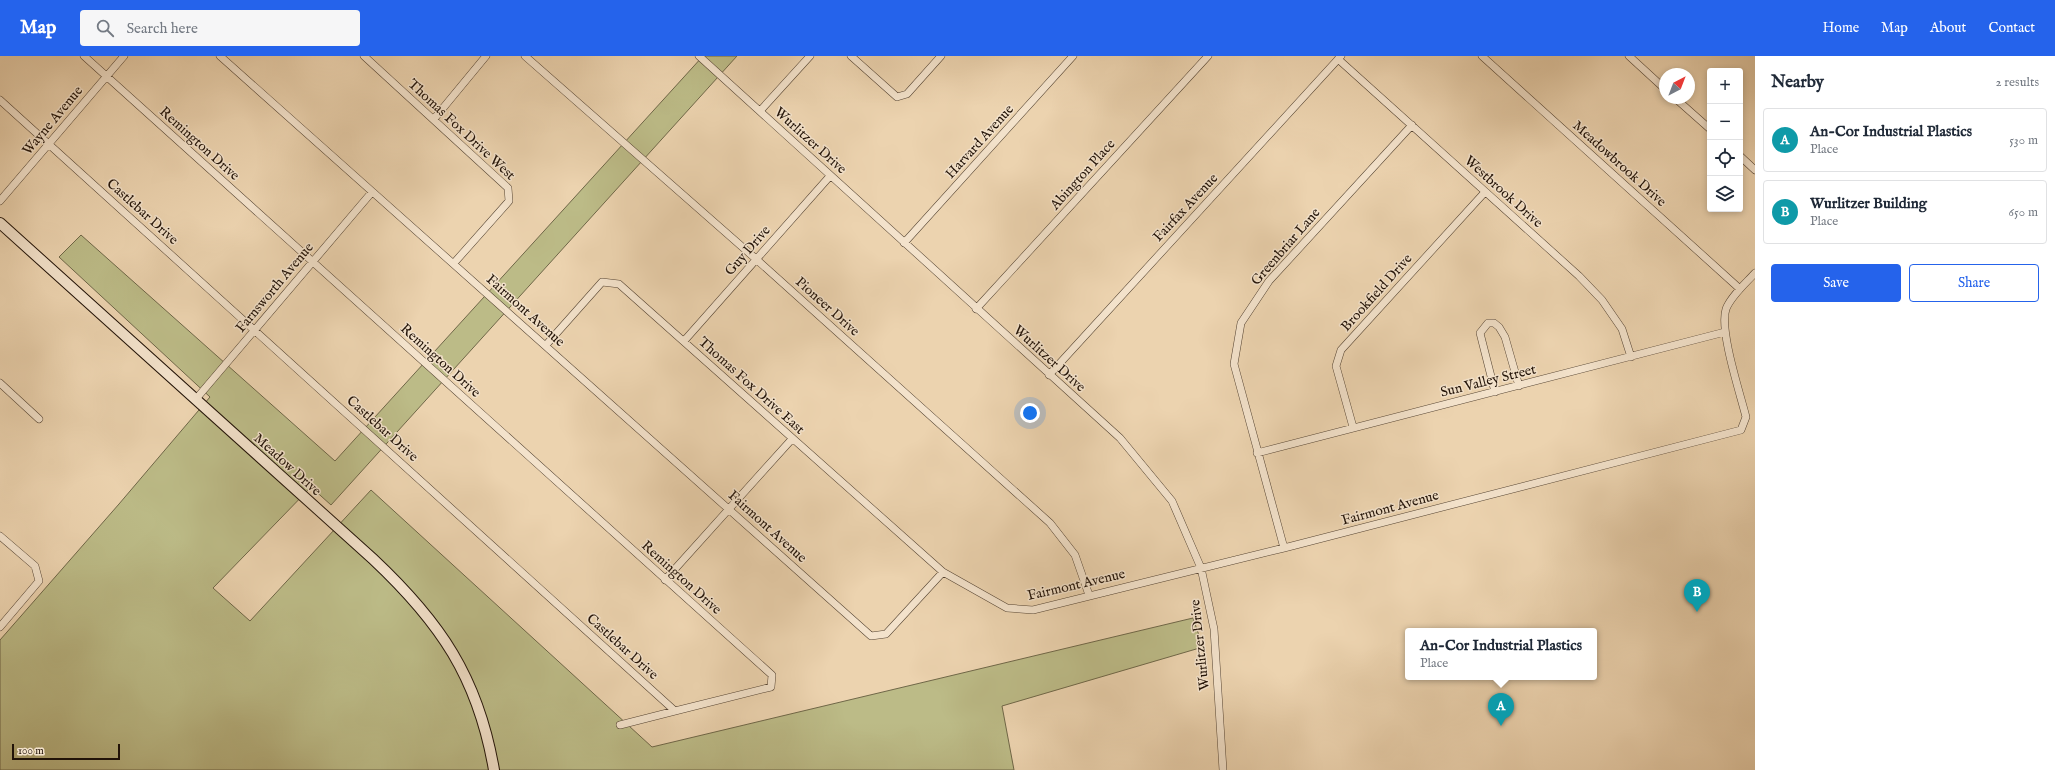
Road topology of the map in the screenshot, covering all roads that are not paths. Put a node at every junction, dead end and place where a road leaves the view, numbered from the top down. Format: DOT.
graph roads {
  1 [pos="84,56"];
  2 [pos="124,56"];
  3 [pos="220,56"];
  4 [pos="364,56"];
  5 [pos="486,56"];
  6 [pos="525,56"];
  7 [pos="699,56"];
  8 [pos="810,56"];
  9 [pos="851,56"];
  10 [pos="941,56"];
  11 [pos="1073,56"];
  12 [pos="1208,56"];
  13 [pos="1482,56"];
  14 [pos="1629,56"];
  15 [pos="1340,58"];
  16 [pos="107,76"];
  17 [pos="1659,83"];
  18 [pos="0,100"];
  19 [pos="1683,104"];
  20 [pos="760,111"];
  21 [pos="434,119"];
  22 [pos="1412,125"];
  23 [pos="1707,126"];
  24 [pos="49,145"];
  25 [pos="1743,159"];
  26 [pos="1755,170"];
  27 [pos="830,176"];
  28 [pos="372,192"];
  29 [pos="1485,192"];
  30 [pos="0,201"];
  31 [pos="0,223"];
  32 [pos="904,243"];
  33 [pos="756,259"];
  34 [pos="312,262"];
  35 [pos="454,263"];
  36 [pos="1755,273"];
  37 [pos="1740,289"];
  38 [pos="976,309"];
  39 [pos="255,329"];
  40 [pos="1725,332"];
  41 [pos="684,341"];
  42 [pos="546,345"];
  43 [pos="1631,357"];
  44 [pos="1049,375"];
  45 [pos="0,383"];
  46 [pos="1518,386"];
  47 [pos="1495,392"];
  48 [pos="196,399"];
  49 [pos="39,419"];
  50 [pos="1353,427"];
  51 [pos="792,439"];
  52 [pos="1256,452"];
  53 [pos="729,508"];
  54 [pos="0,536"];
  55 [pos="1284,548"];
  56 [pos="1201,568"];
  57 [pos="943,572"];
  58 [pos="666,580"];
  59 [pos="1090,595"];
  60 [pos="0,627"];
  61 [pos="675,711"];
  62 [pos="620,725"];
  63 [pos="494,770"];
  64 [pos="1223,770"];
  1 -- 16 [label="street, Remington Drive"];
  2 -- 16 [label="street, Wayne Avenue"];
  3 -- 28 [label="street, Fairmont Avenue"];
  4 -- 21 [label="street, Thomas Fox Drive West"];
  5 -- 21 [label="street"];
  6 -- 33 [label="street, Pioneer Drive"];
  7 -- 20 [label="street, Wurlitzer Drive"];
  8 -- 20 [label="street"];
  9 -- 10 [label="street"];
  11 -- 32 [label="street, Harvard Avenue"];
  12 -- 38 [label="street, Abington Place"];
  13 -- 37 [label="street, Meadowbrook Drive"];
  14 -- 17 [label="street"];
  15 -- 22 [label="street, Westbrook Drive"];
  15 -- 44 [label="street, Fairfax Avenue"];
  16 -- 24 [label="street, Wayne Avenue"];
  16 -- 34 [label="street, Remington Drive"];
  18 -- 24 [label="street, Castlebar Drive"];
  19 -- 23 [label="street"];
  20 -- 27 [label="street, Wurlitzer Drive"];
  21 -- 35 [label="street, Thomas Fox Drive West"];
  22 -- 29 [label="street, Westbrook Drive"];
  22 -- 52 [label="street, Greenbriar Lane"];
  24 -- 30 [label="street, Wayne Avenue"];
  24 -- 39 [label="street, Castlebar Drive"];
  25 -- 26 [label="street"];
  27 -- 32 [label="street, Wurlitzer Drive"];
  27 -- 33 [label="street, Guy Drive"];
  28 -- 34 [label="street, Farnsworth Avenue"];
  28 -- 35 [label="street, Fairmont Avenue"];
  29 -- 43 [label="street, Westbrook Drive"];
  29 -- 50 [label="street, Brookfield Drive"];
  31 -- 48 [label="street, Meadow Drive"];
  32 -- 38 [label="street, Wurlitzer Drive"];
  33 -- 41 [label="street, Guy Drive"];
  33 -- 59 [label="street, Pioneer Drive"];
  34 -- 39 [label="street, Farnsworth Avenue"];
  34 -- 58 [label="street, Remington Drive"];
  35 -- 42 [label="street, Fairmont Avenue"];
  36 -- 37 [label="street, Fairmont Avenue"];
  37 -- 40 [label="street, Fairmont Avenue"];
  38 -- 44 [label="street, Wurlitzer Drive"];
  39 -- 48 [label="street, Farnsworth Avenue"];
  39 -- 61 [label="street, Castlebar Drive"];
  40 -- 43 [label="street, Sun Valley Street"];
  40 -- 55 [label="street, Fairmont Avenue"];
  41 -- 42 [label="street, Thomas Fox Drive East"];
  41 -- 51 [label="street, Thomas Fox Drive East"];
  42 -- 53 [label="street, Fairmont Avenue"];
  43 -- 46 [label="street, Sun Valley Street"];
  44 -- 56 [label="street, Wurlitzer Drive"];
  45 -- 49 [label="street"];
  46 -- 47 [label="street, Sun Valley Street"];
  46 -- 47 [label="street"];
  47 -- 50 [label="street, Sun Valley Street"];
  48 -- 63 [label="street, Meadow Drive"];
  50 -- 52 [label="street, Sun Valley Street"];
  51 -- 53 [label="street"];
  51 -- 57 [label="street, Thomas Fox Drive East"];
  52 -- 55 [label="street, Greenbriar Lane"];
  53 -- 57 [label="street, Fairmont Avenue"];
  53 -- 58 [label="street"];
  54 -- 60 [label="street"];
  55 -- 56 [label="street, Fairmont Avenue"];
  56 -- 59 [label="street, Fairmont Avenue"];
  56 -- 64 [label="street, Wurlitzer Drive"];
  57 -- 59 [label="street, Fairmont Avenue"];
  58 -- 61 [label="street, Remington Drive"];
  61 -- 62 [label="street"];
}
